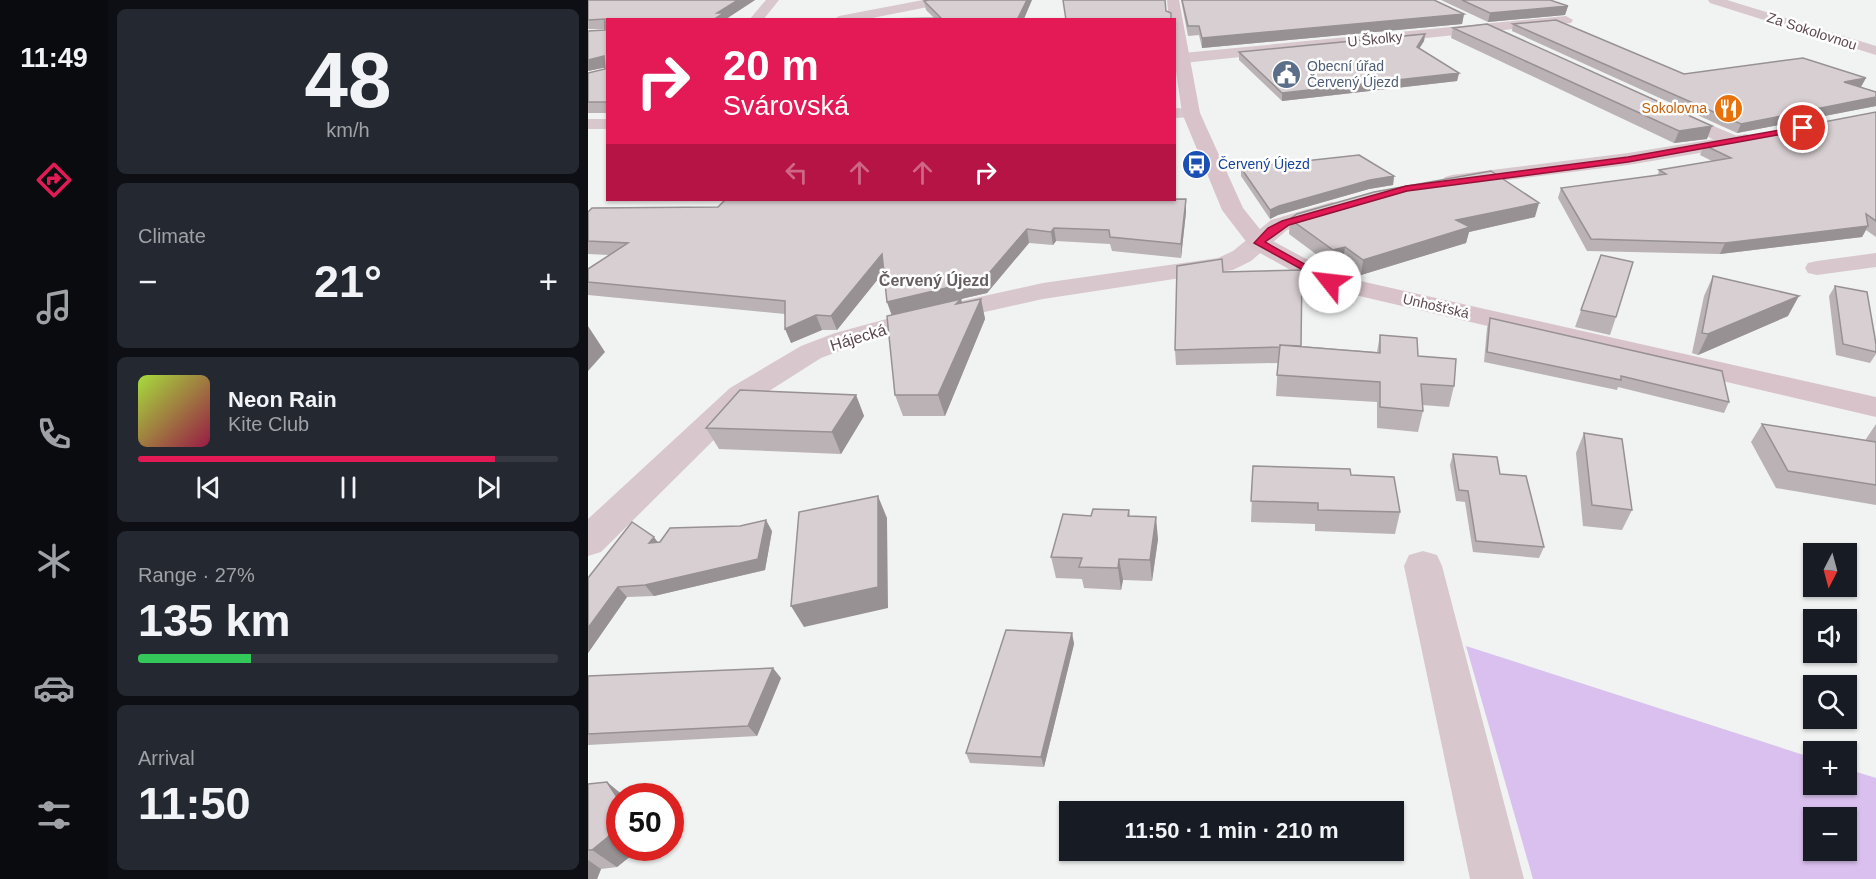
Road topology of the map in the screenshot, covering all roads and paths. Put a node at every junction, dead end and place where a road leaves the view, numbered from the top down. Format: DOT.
graph roads {
  1 [pos="773,0"];
  2 [pos="943,0"];
  3 [pos="1173,0"];
  4 [pos="1714,0"];
  5 [pos="1456,14"];
  6 [pos="757,18"];
  7 [pos="849,18"];
  8 [pos="1566,20"];
  9 [pos="1486,28"];
  10 [pos="1517,42"];
  11 [pos="1876,51"];
  12 [pos="1184,58"];
  13 [pos="1651,104"];
  14 [pos="1183,113"];
  15 [pos="588,124"];
  16 [pos="606,124"];
  17 [pos="1769,135"];
  18 [pos="1735,142"];
  19 [pos="1428,185"];
  20 [pos="1353,203"];
  21 [pos="1258,243"];
  22 [pos="1872,264"];
  23 [pos="1817,268"];
  24 [pos="1876,407"];
  25 [pos="588,542"];
  26 [pos="1423,566"];
  27 [pos="1497,879"];
  1 -- 6 [label="street"];
  2 -- 7 [label="street"];
  3 -- 12 [label="main road, Unhošťská"];
  4 -- 11 [label="street, Za Sokolovnou"];
  5 -- 9 [label="street"];
  8 -- 9 [label="street, U Školky"];
  9 -- 10 [label="street"];
  9 -- 12 [label="street, U Školky"];
  12 -- 14 [label="main road, Unhošťská"];
  13 -- 18 [label="street"];
  14 -- 21 [label="main road, Unhošťská"];
  15 -- 16 [label="street"];
  17 -- 18 [label="street"];
  18 -- 19 [label="street"];
  20 -- 21 [label="street, Hájecká"];
  21 -- 24 [label="main road, Unhošťská"];
  21 -- 25 [label="street, Hájecká"];
  22 -- 23 [label="street"];
  26 -- 27 [label="street"];
}
